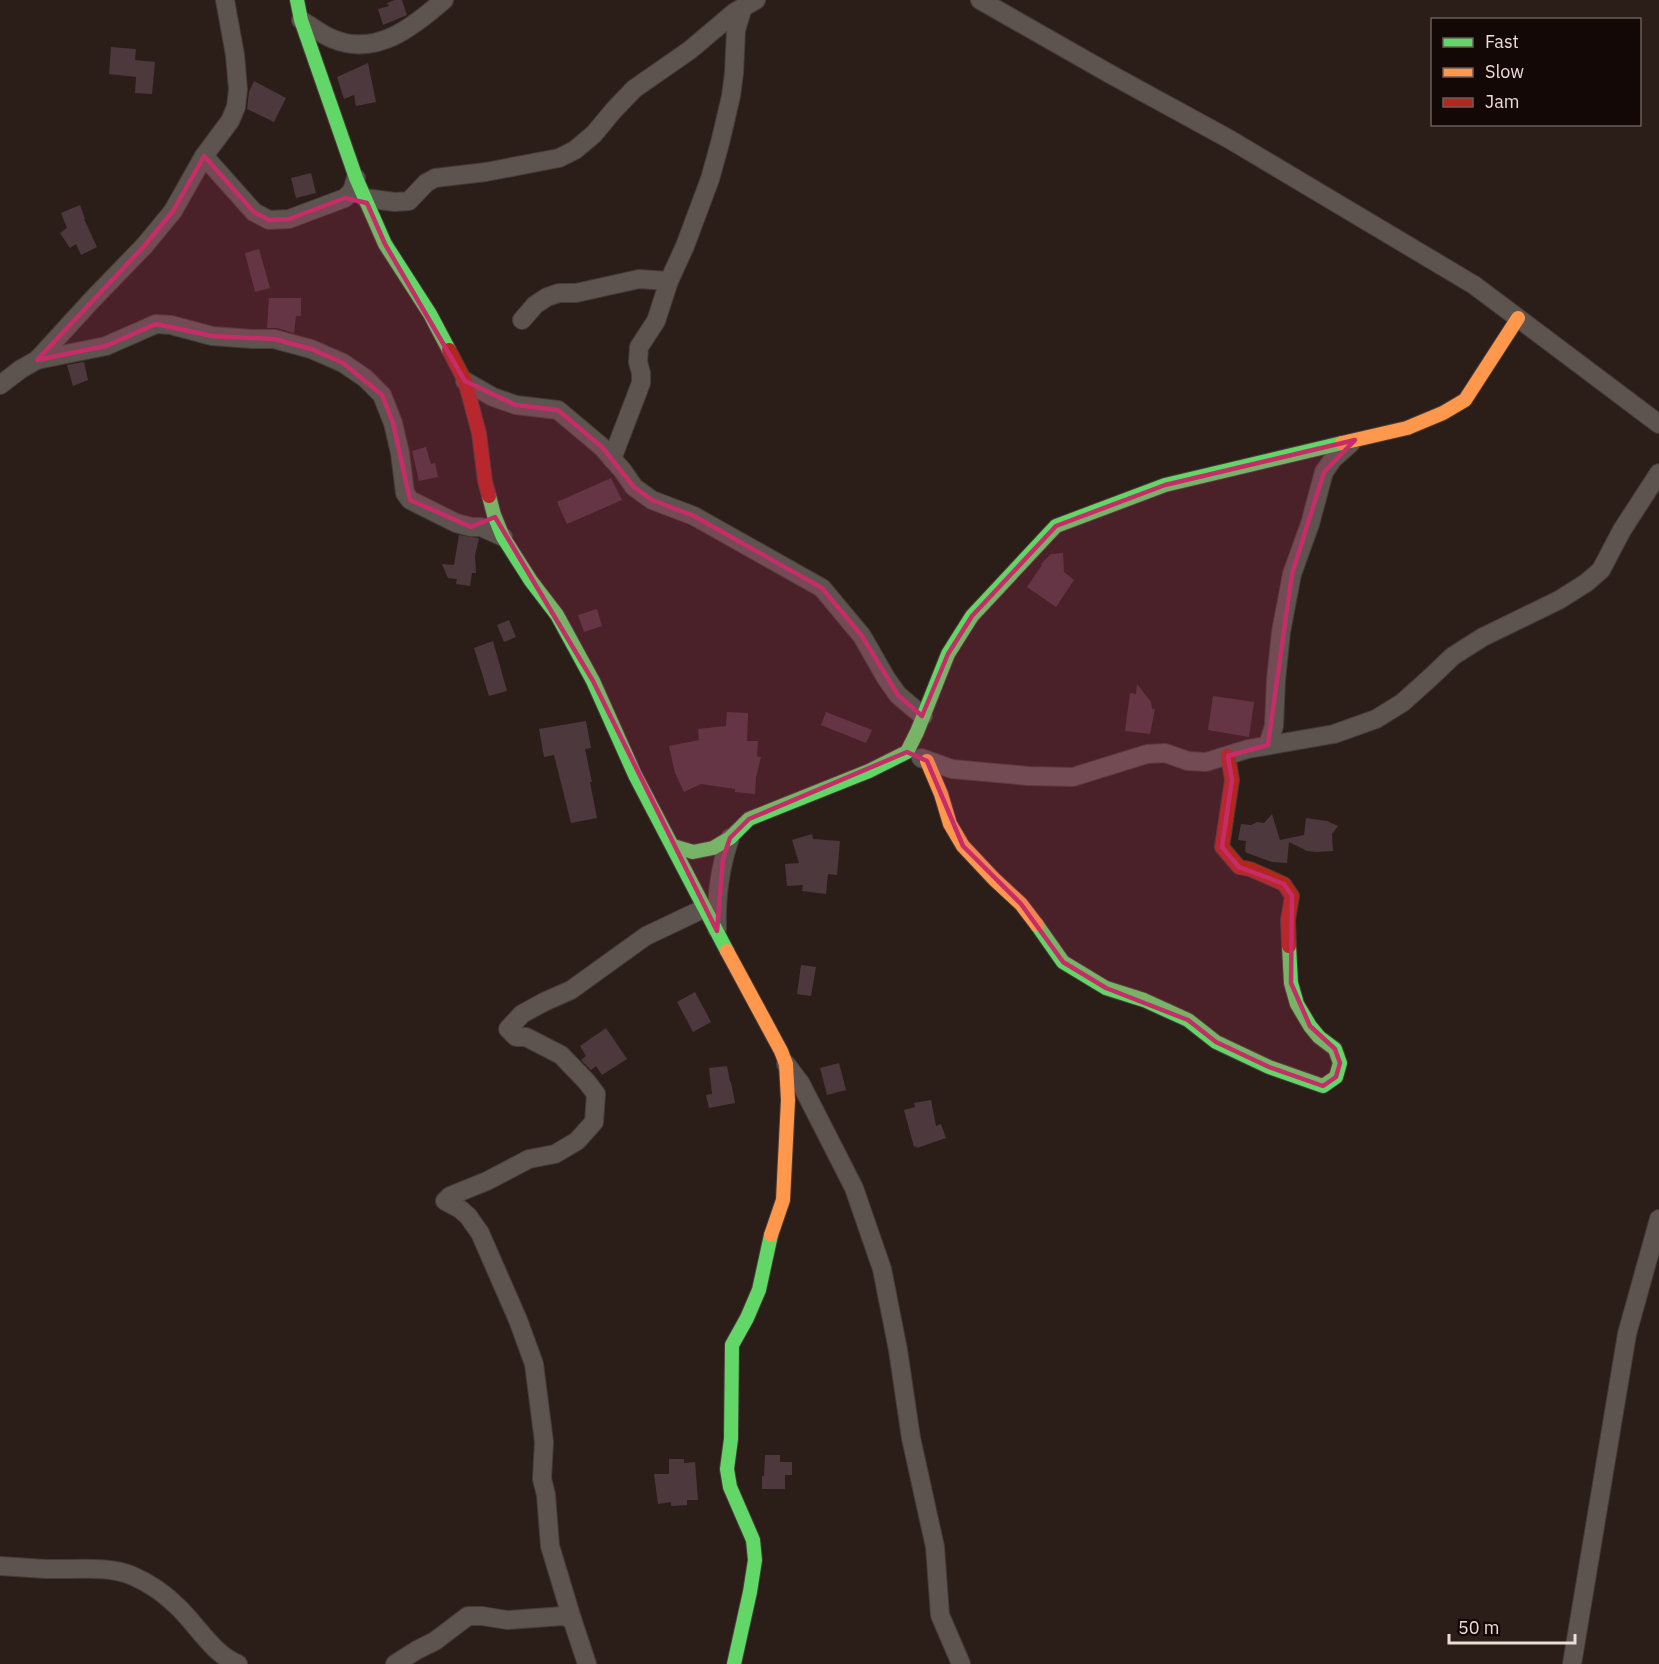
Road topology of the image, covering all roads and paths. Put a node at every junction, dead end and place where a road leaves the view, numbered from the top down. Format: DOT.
graph roads {
  1 [pos="225,0"];
  2 [pos="297,0"];
  3 [pos="444,0"];
  4 [pos="980,0"];
  5 [pos="749,3"];
  6 [pos="301,20"];
  7 [pos="204,156"];
  8 [pos="356,178"];
  9 [pos="345,198"];
  10 [pos="366,200"];
  11 [pos="669,281"];
  12 [pos="1518,318"];
  13 [pos="522,320"];
  14 [pos="36,360"];
  15 [pos="465,381"];
  16 [pos="0,384"];
  17 [pos="1659,424"];
  18 [pos="1355,440"];
  19 [pos="612,459"];
  20 [pos="1659,473"];
  21 [pos="487,521"];
  22 [pos="503,537"];
  23 [pos="923,716"];
  24 [pos="1268,745"];
  25 [pos="907,752"];
  26 [pos="1228,756"];
  27 [pos="927,761"];
  28 [pos="730,838"];
  29 [pos="673,846"];
  30 [pos="705,908"];
  31 [pos="717,931"];
  32 [pos="786,1064"];
  33 [pos="1659,1219"];
  34 [pos="0,1566"];
  35 [pos="572,1619"];
  36 [pos="238,1664"];
  37 [pos="395,1664"];
  38 [pos="587,1664"];
  39 [pos="734,1664"];
  40 [pos="961,1664"];
  41 [pos="1572,1664"];
  1 -- 7 [label="street"];
  2 -- 6 [label="street"];
  3 -- 6 [label="street"];
  4 -- 12 [label="street"];
  5 -- 10 [label="street"];
  5 -- 11 [label="street"];
  6 -- 8 [label="street"];
  7 -- 9 [label="street"];
  7 -- 14 [label="street"];
  8 -- 9 [label="street"];
  8 -- 10 [label="street"];
  9 -- 10 [label="street"];
  10 -- 15 [label="street"];
  11 -- 13 [label="street"];
  11 -- 19 [label="street"];
  12 -- 17 [label="street"];
  12 -- 18 [label="street"];
  14 -- 16 [label="street"];
  14 -- 21 [label="street"];
  15 -- 19 [label="street"];
  15 -- 21 [label="street"];
  18 -- 23 [label="street"];
  18 -- 24 [label="street"];
  19 -- 23 [label="street"];
  20 -- 24 [label="street"];
  21 -- 22 [label="street"];
  22 -- 29 [label="street"];
  23 -- 25 [label="street"];
  24 -- 26 [label="street"];
  25 -- 27 [label="street"];
  25 -- 28 [label="street"];
  26 -- 27 [label="street"];
  26 -- 27 [label="street"];
  28 -- 29 [label="street"];
  28 -- 31 [label="street"];
  29 -- 30 [label="street"];
  30 -- 31 [label="street"];
  30 -- 35 [label="street"];
  31 -- 32 [label="street"];
  32 -- 39 [label="street"];
  32 -- 40 [label="street"];
  33 -- 41 [label="street"];
  34 -- 36 [label="street"];
  35 -- 37 [label="street"];
  35 -- 38 [label="street"];
}
